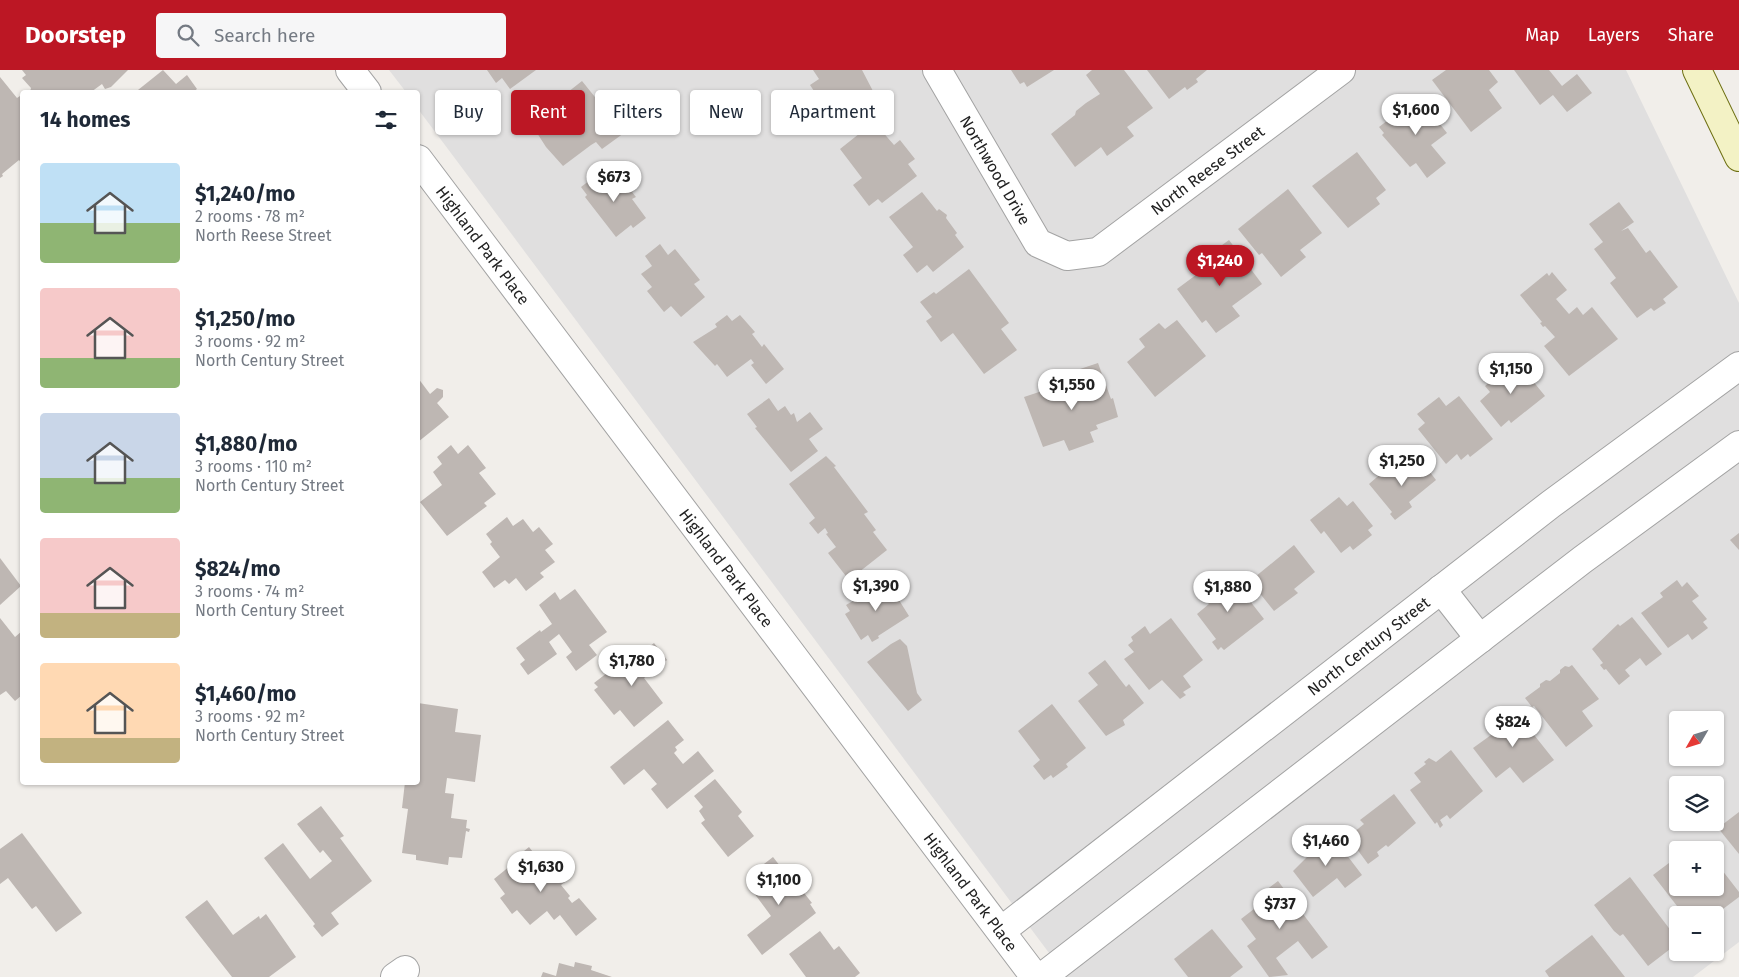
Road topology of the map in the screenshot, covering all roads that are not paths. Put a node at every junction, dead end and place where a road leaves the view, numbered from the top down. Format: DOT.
graph roads {
  1 [pos="350,70"];
  2 [pos="937,70"];
  3 [pos="1341,70"];
  4 [pos="1697,70"];
  5 [pos="365,90"];
  6 [pos="1739,157"];
  7 [pos="420,162"];
  8 [pos="1068,256"];
  9 [pos="1739,366"];
  10 [pos="1739,445"];
  11 [pos="1441,589"];
  12 [pos="1480,639"];
  13 [pos="1001,931"];
  14 [pos="1035,977"];
  15 [pos="1042,977"];
  1 -- 5 [label="street"];
  2 -- 8 [label="street, Northwood Drive"];
  3 -- 8 [label="street, North Reese Street"];
  4 -- 6 [label="main road"];
  7 -- 13 [label="street, Highland Park Place"];
  9 -- 11 [label="street, North Century Street"];
  10 -- 12 [label="street"];
  11 -- 12 [label="street"];
  11 -- 13 [label="street, North Century Street"];
  12 -- 15 [label="street"];
  13 -- 14 [label="street, Highland Park Place"];
}
